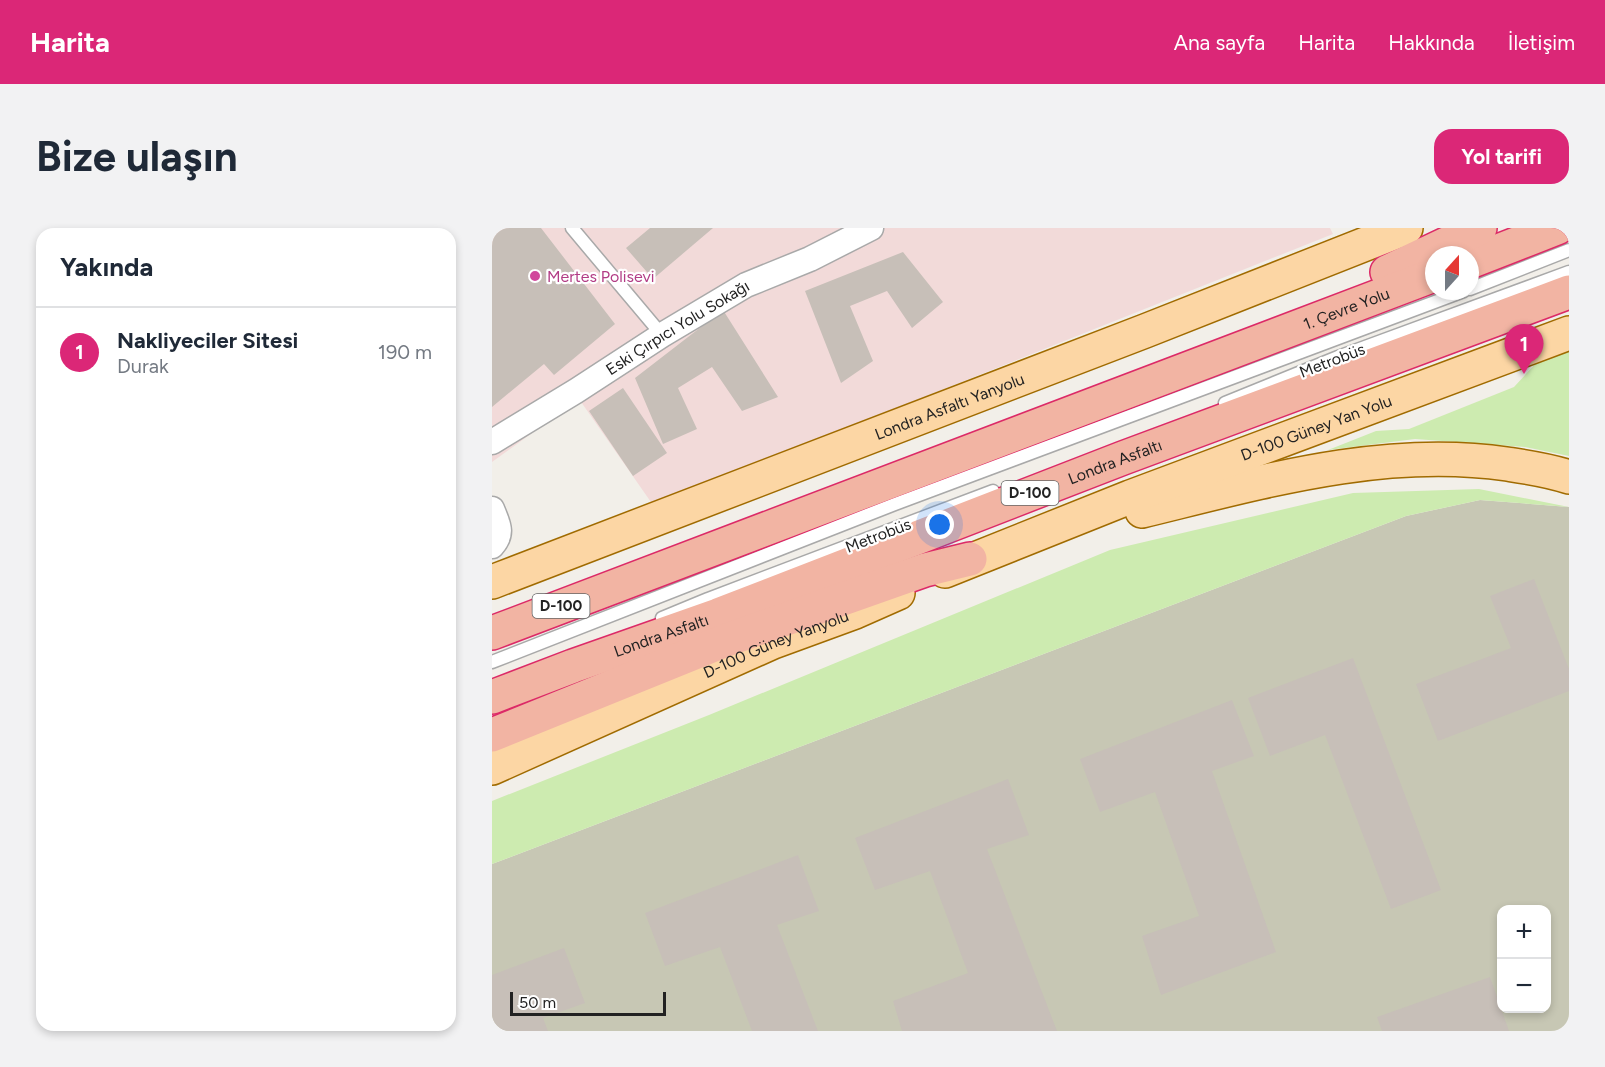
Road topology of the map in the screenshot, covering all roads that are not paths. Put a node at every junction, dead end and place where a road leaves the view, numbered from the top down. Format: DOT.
graph roads {
  1 [pos="572,228"];
  2 [pos="871,228"];
  3 [pos="1406,228"];
  4 [pos="1480,228"];
  5 [pos="1557,228"];
  6 [pos="1569,250"];
  7 [pos="1479,258"];
  8 [pos="1569,272"];
  9 [pos="1425,278"];
  10 [pos="1479,285"];
  11 [pos="1569,292"];
  12 [pos="1440,300"];
  13 [pos="1569,333"];
  14 [pos="662,334"];
  15 [pos="1258,342"];
  16 [pos="1216,406"];
  17 [pos="492,442"];
  18 [pos="1569,477"];
  19 [pos="1006,486"];
  20 [pos="492,509"];
  21 [pos="1064,524"];
  22 [pos="492,546"];
  23 [pos="970,560"];
  24 [pos="631,581"];
  25 [pos="492,582"];
  26 [pos="492,615"];
  27 [pos="655,621"];
  28 [pos="492,633"];
  29 [pos="612,639"];
  30 [pos="492,662"];
  31 [pos="492,688"];
  32 [pos="492,698"];
  33 [pos="492,735"];
  34 [pos="492,768"];
  1 -- 14 [label="lane"];
  2 -- 14 [label="street, Eski Çırpıcı Yolu Sokağı"];
  3 -- 25 [label="main road, Londra Asfaltı Yanyolu"];
  4 -- 15 [label="highway"];
  5 -- 7 [label="highway"];
  6 -- 10 [label="lane"];
  8 -- 16 [label="lane, Metrobüs"];
  9 -- 15 [label="highway, 1. Çevre Yolu / D-100"];
  11 -- 32 [label="highway, Londra Asfaltı / D-100"];
  12 -- 30 [label="lane"];
  13 -- 21 [label="main road, D-100 Güney Yan Yolu"];
  14 -- 17 [label="street, Eski Çırpıcı Yolu Sokağı"];
  15 -- 24 [label="highway, D-100"];
  18 -- 21 [label="main road"];
  19 -- 27 [label="lane, Metrobüs"];
  20 -- 22 [label="street"];
  21 -- 23 [label="main road, D-100 Güney Yanyolu"];
  23 -- 33 [label="highway"];
  23 -- 34 [label="main road, D-100 Güney Yanyolu"];
  24 -- 26 [label="highway"];
  24 -- 28 [label="highway, D-100"];
  29 -- 31 [label="lane"];
}
